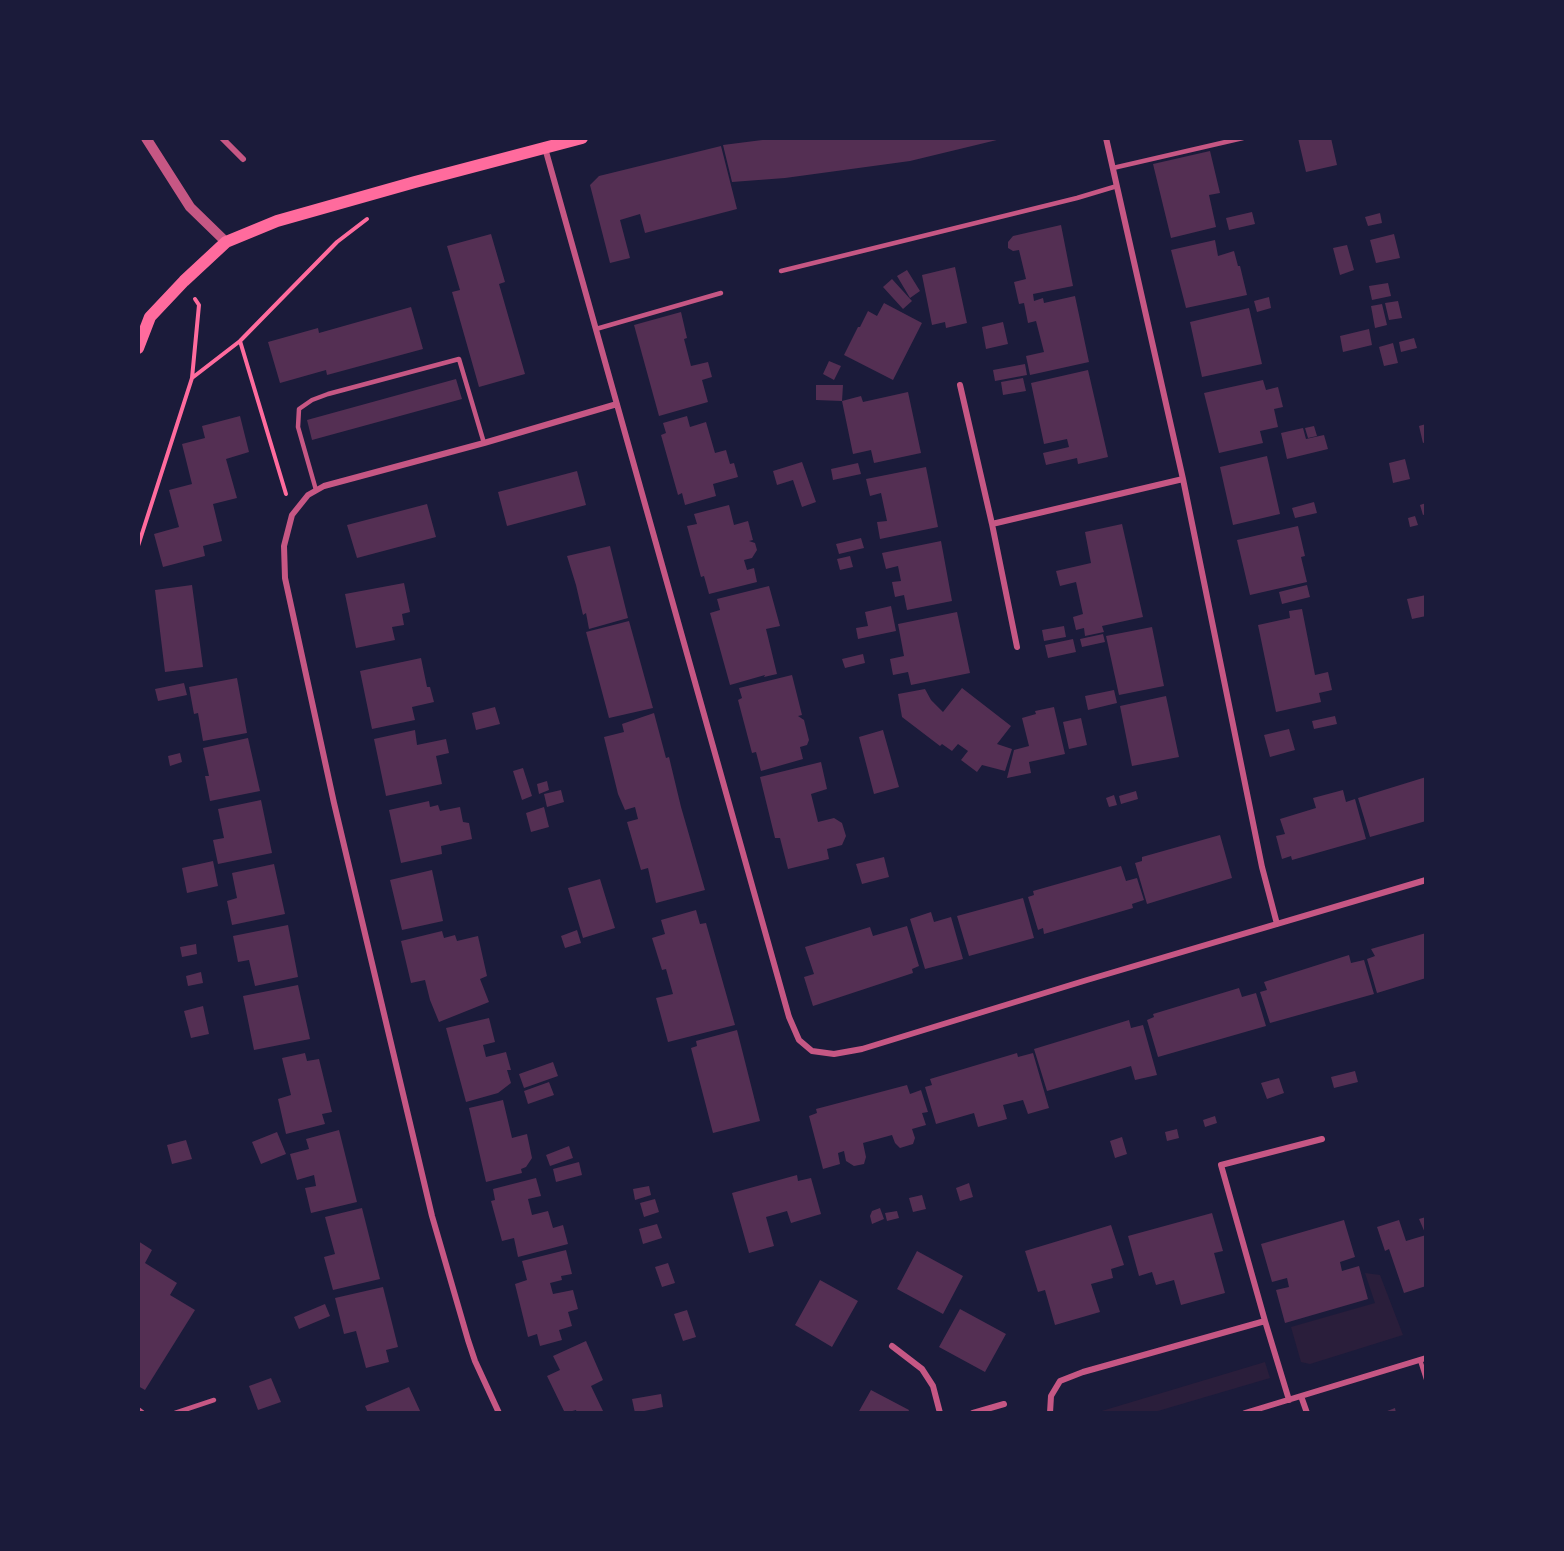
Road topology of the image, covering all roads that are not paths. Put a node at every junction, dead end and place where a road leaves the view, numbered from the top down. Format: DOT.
graph roads {
  1 [pos="146,138"];
  2 [pos="222,138"];
  3 [pos="582,138"];
  4 [pos="1106,138"];
  5 [pos="1243,138"];
  6 [pos="568,140"];
  7 [pos="545,147"];
  8 [pos="243,159"];
  9 [pos="1113,168"];
  10 [pos="1117,186"];
  11 [pos="226,242"];
  12 [pos="781,271"];
  13 [pos="721,293"];
  14 [pos="596,329"];
  15 [pos="138,348"];
  16 [pos="960,385"];
  17 [pos="617,404"];
  18 [pos="484,442"];
  19 [pos="1183,480"];
  20 [pos="316,490"];
  21 [pos="992,524"];
  22 [pos="1017,647"];
  23 [pos="1426,880"];
  24 [pos="1277,924"];
  25 [pos="1322,1139"];
  26 [pos="1265,1322"];
  27 [pos="892,1346"];
  28 [pos="1423,1359"];
  29 [pos="1426,1379"];
  30 [pos="1301,1396"];
  31 [pos="214,1400"];
  32 [pos="1288,1400"];
  33 [pos="1004,1404"];
  34 [pos="138,1410"];
  35 [pos="142,1413"];
  36 [pos="175,1413"];
  37 [pos="499,1413"];
  38 [pos="940,1413"];
  39 [pos="974,1413"];
  40 [pos="1050,1413"];
  41 [pos="1245,1413"];
  42 [pos="1307,1413"];
  1 -- 11 [label="street"];
  2 -- 8 [label="street"];
  3 -- 6 [label="main road"];
  4 -- 9 [label="street"];
  5 -- 9 [label="lane"];
  6 -- 7 [label="main road"];
  7 -- 11 [label="main road"];
  7 -- 14 [label="street"];
  9 -- 10 [label="street"];
  10 -- 12 [label="lane"];
  10 -- 19 [label="street"];
  11 -- 15 [label="main road"];
  13 -- 14 [label="lane"];
  14 -- 17 [label="street"];
  16 -- 21 [label="street"];
  17 -- 18 [label="street"];
  17 -- 24 [label="street"];
  18 -- 20 [label="street"];
  18 -- 20 [label="lane"];
  19 -- 21 [label="street"];
  19 -- 24 [label="street"];
  20 -- 37 [label="street"];
  21 -- 22 [label="street"];
  23 -- 24 [label="street"];
  25 -- 26 [label="street"];
  26 -- 32 [label="street"];
  26 -- 40 [label="street"];
  27 -- 38 [label="street"];
  28 -- 29 [label="lane"];
  28 -- 30 [label="street"];
  30 -- 32 [label="street"];
  30 -- 42 [label="street"];
  31 -- 36 [label="lane"];
  32 -- 41 [label="street"];
  33 -- 39 [label="street"];
  34 -- 35 [label="street"];
}
